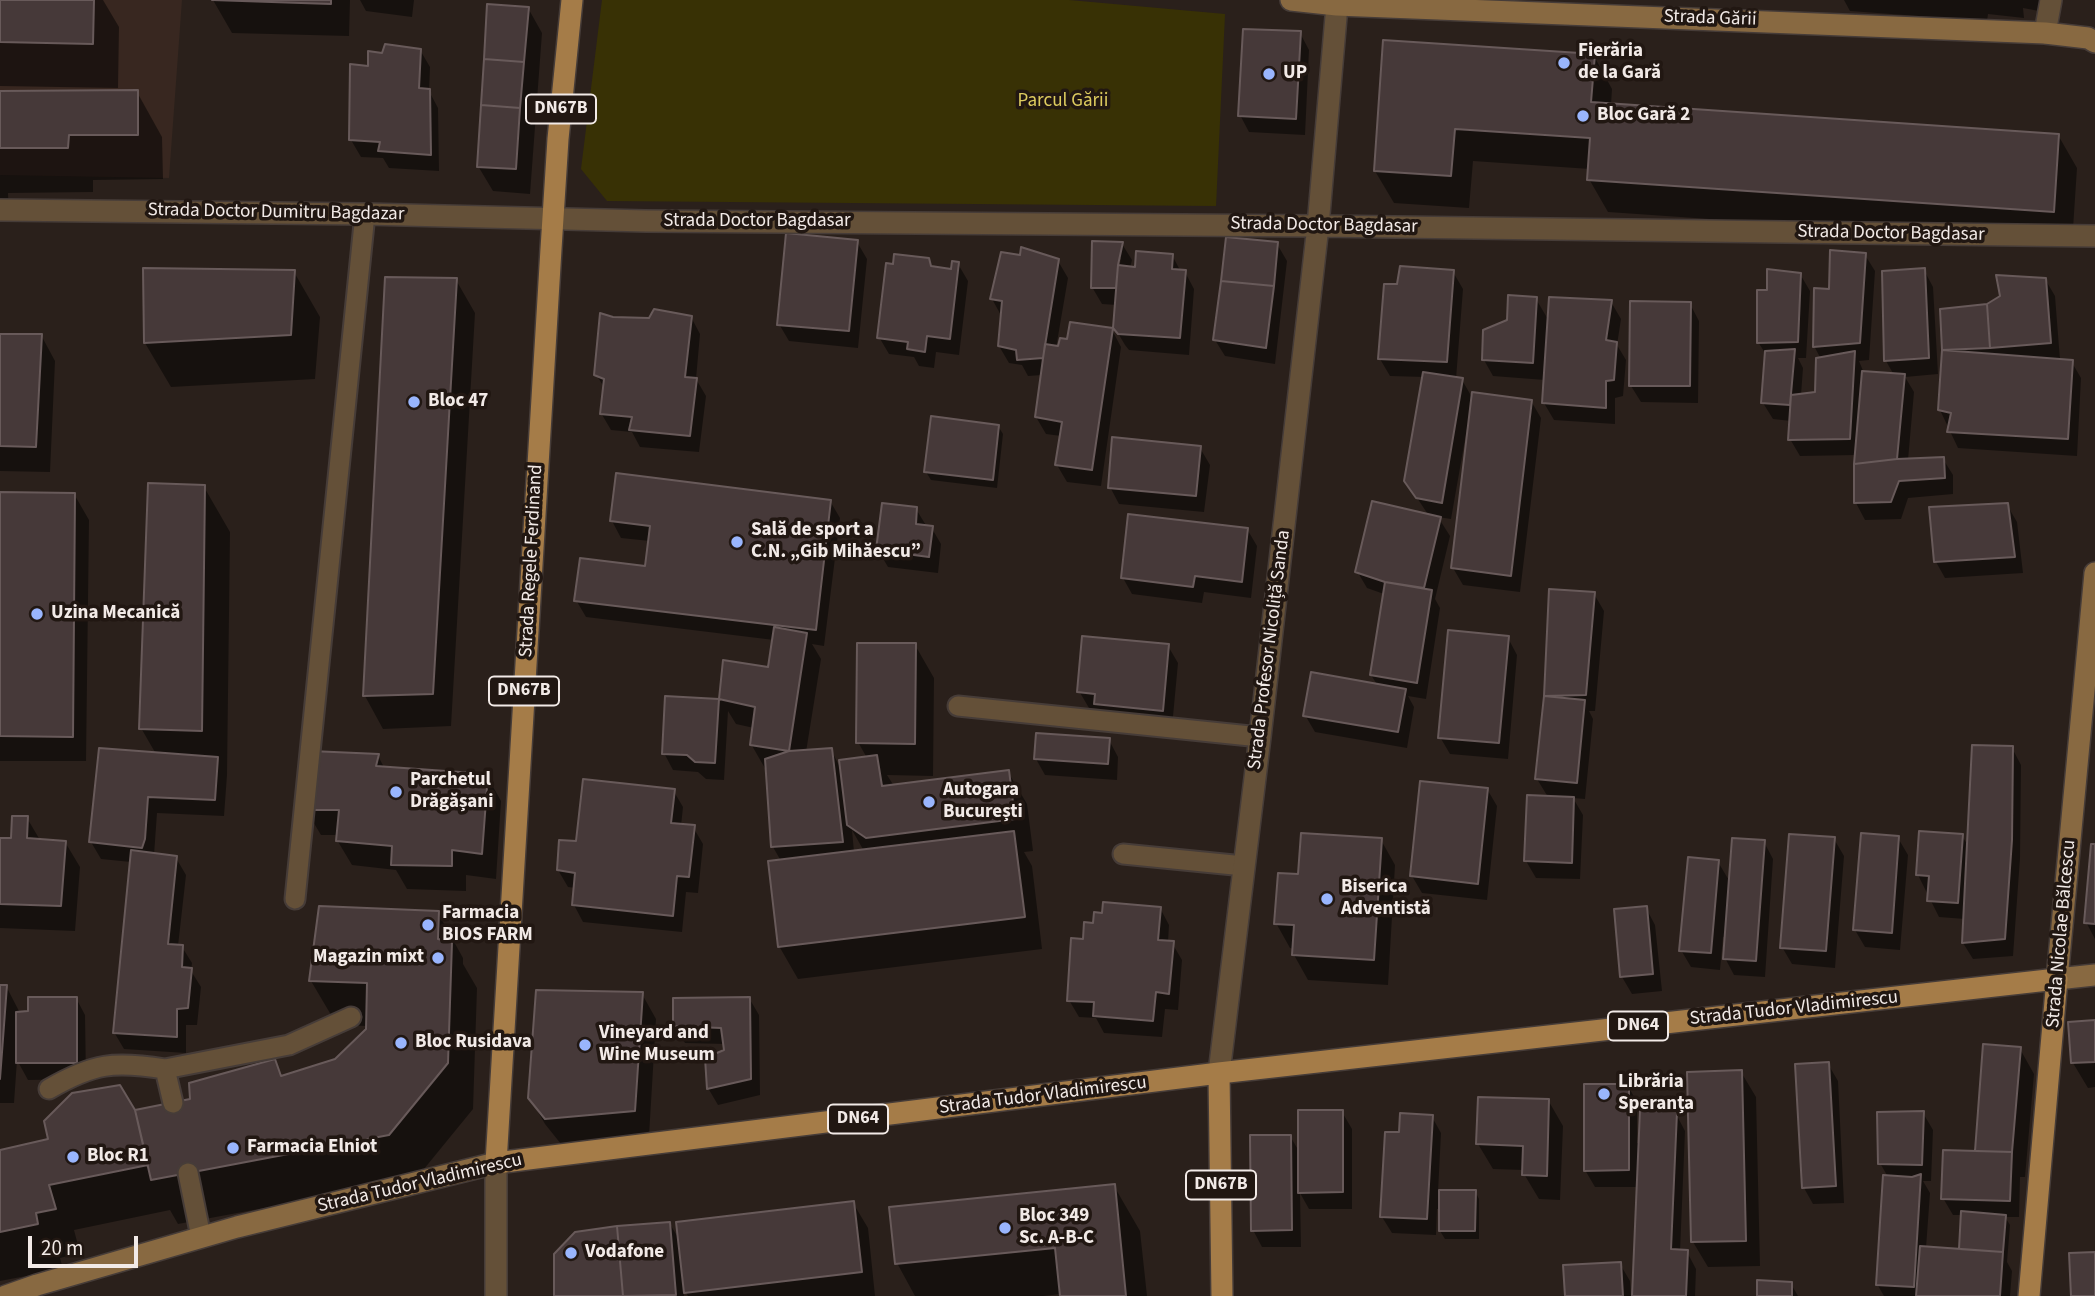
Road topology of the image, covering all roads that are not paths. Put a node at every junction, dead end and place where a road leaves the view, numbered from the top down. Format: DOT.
graph roads {
  1 [pos="572,0"];
  2 [pos="1291,0"];
  3 [pos="2051,0"];
  4 [pos="1336,5"];
  5 [pos="2045,33"];
  6 [pos="2095,42"];
  7 [pos="0,210"];
  8 [pos="365,214"];
  9 [pos="553,219"];
  10 [pos="1318,226"];
  11 [pos="2095,236"];
  12 [pos="2095,573"];
  13 [pos="958,706"];
  14 [pos="1260,737"];
  15 [pos="1123,853"];
  16 [pos="1244,866"];
  17 [pos="295,899"];
  18 [pos="2095,975"];
  19 [pos="2057,979"];
  20 [pos="351,1017"];
  21 [pos="165,1069"];
  22 [pos="1219,1073"];
  23 [pos="49,1089"];
  24 [pos="173,1102"];
  25 [pos="496,1163"];
  26 [pos="188,1173"];
  27 [pos="201,1237"];
  28 [pos="6,1296"];
  29 [pos="496,1296"];
  30 [pos="1222,1296"];
  31 [pos="2029,1296"];
  1 -- 9 [label="main road, Strada Regele Ferdinand / DN67B"];
  2 -- 4 [label="street, Strada Gării"];
  3 -- 5 [label="street"];
  4 -- 5 [label="street, Strada Gării"];
  4 -- 10 [label="street, Strada Profesor Nicoliță Sanda"];
  5 -- 6 [label="street"];
  7 -- 8 [label="street, Strada Doctor Dumitru Bagdazar"];
  8 -- 9 [label="street, Strada Doctor Dumitru Bagdazar"];
  8 -- 17 [label="lane"];
  9 -- 10 [label="street, Strada Doctor Bagdasar"];
  9 -- 25 [label="main road, Strada Regele Ferdinand / DN67B"];
  10 -- 11 [label="street, Strada Doctor Bagdasar"];
  10 -- 14 [label="street, Strada Profesor Nicoliță Sanda"];
  12 -- 19 [label="street, Strada Nicolae Bălcescu"];
  13 -- 14 [label="lane"];
  14 -- 16 [label="street, Strada Profesor Nicoliță Sanda"];
  15 -- 16 [label="lane"];
  16 -- 22 [label="street, Strada Profesor Nicoliță Sanda"];
  18 -- 19 [label="street, Strada Tudor Vladimirescu / DN64"];
  19 -- 22 [label="main road, Strada Tudor Vladimirescu / DN64"];
  19 -- 31 [label="main road, Strada Nicolae Bălcescu"];
  20 -- 21 [label="lane"];
  21 -- 23 [label="lane"];
  21 -- 24 [label="lane"];
  22 -- 25 [label="main road, Strada Tudor Vladimirescu / DN64"];
  22 -- 30 [label="main road, Strada Profesor Nicoliță Sanda / DN67B"];
  25 -- 27 [label="street, Strada Tudor Vladimirescu / DN64"];
  25 -- 29 [label="street, DN67B"];
  26 -- 27 [label="lane"];
  27 -- 28 [label="street, Strada Tudor Vladimirescu / DN64"];
}
